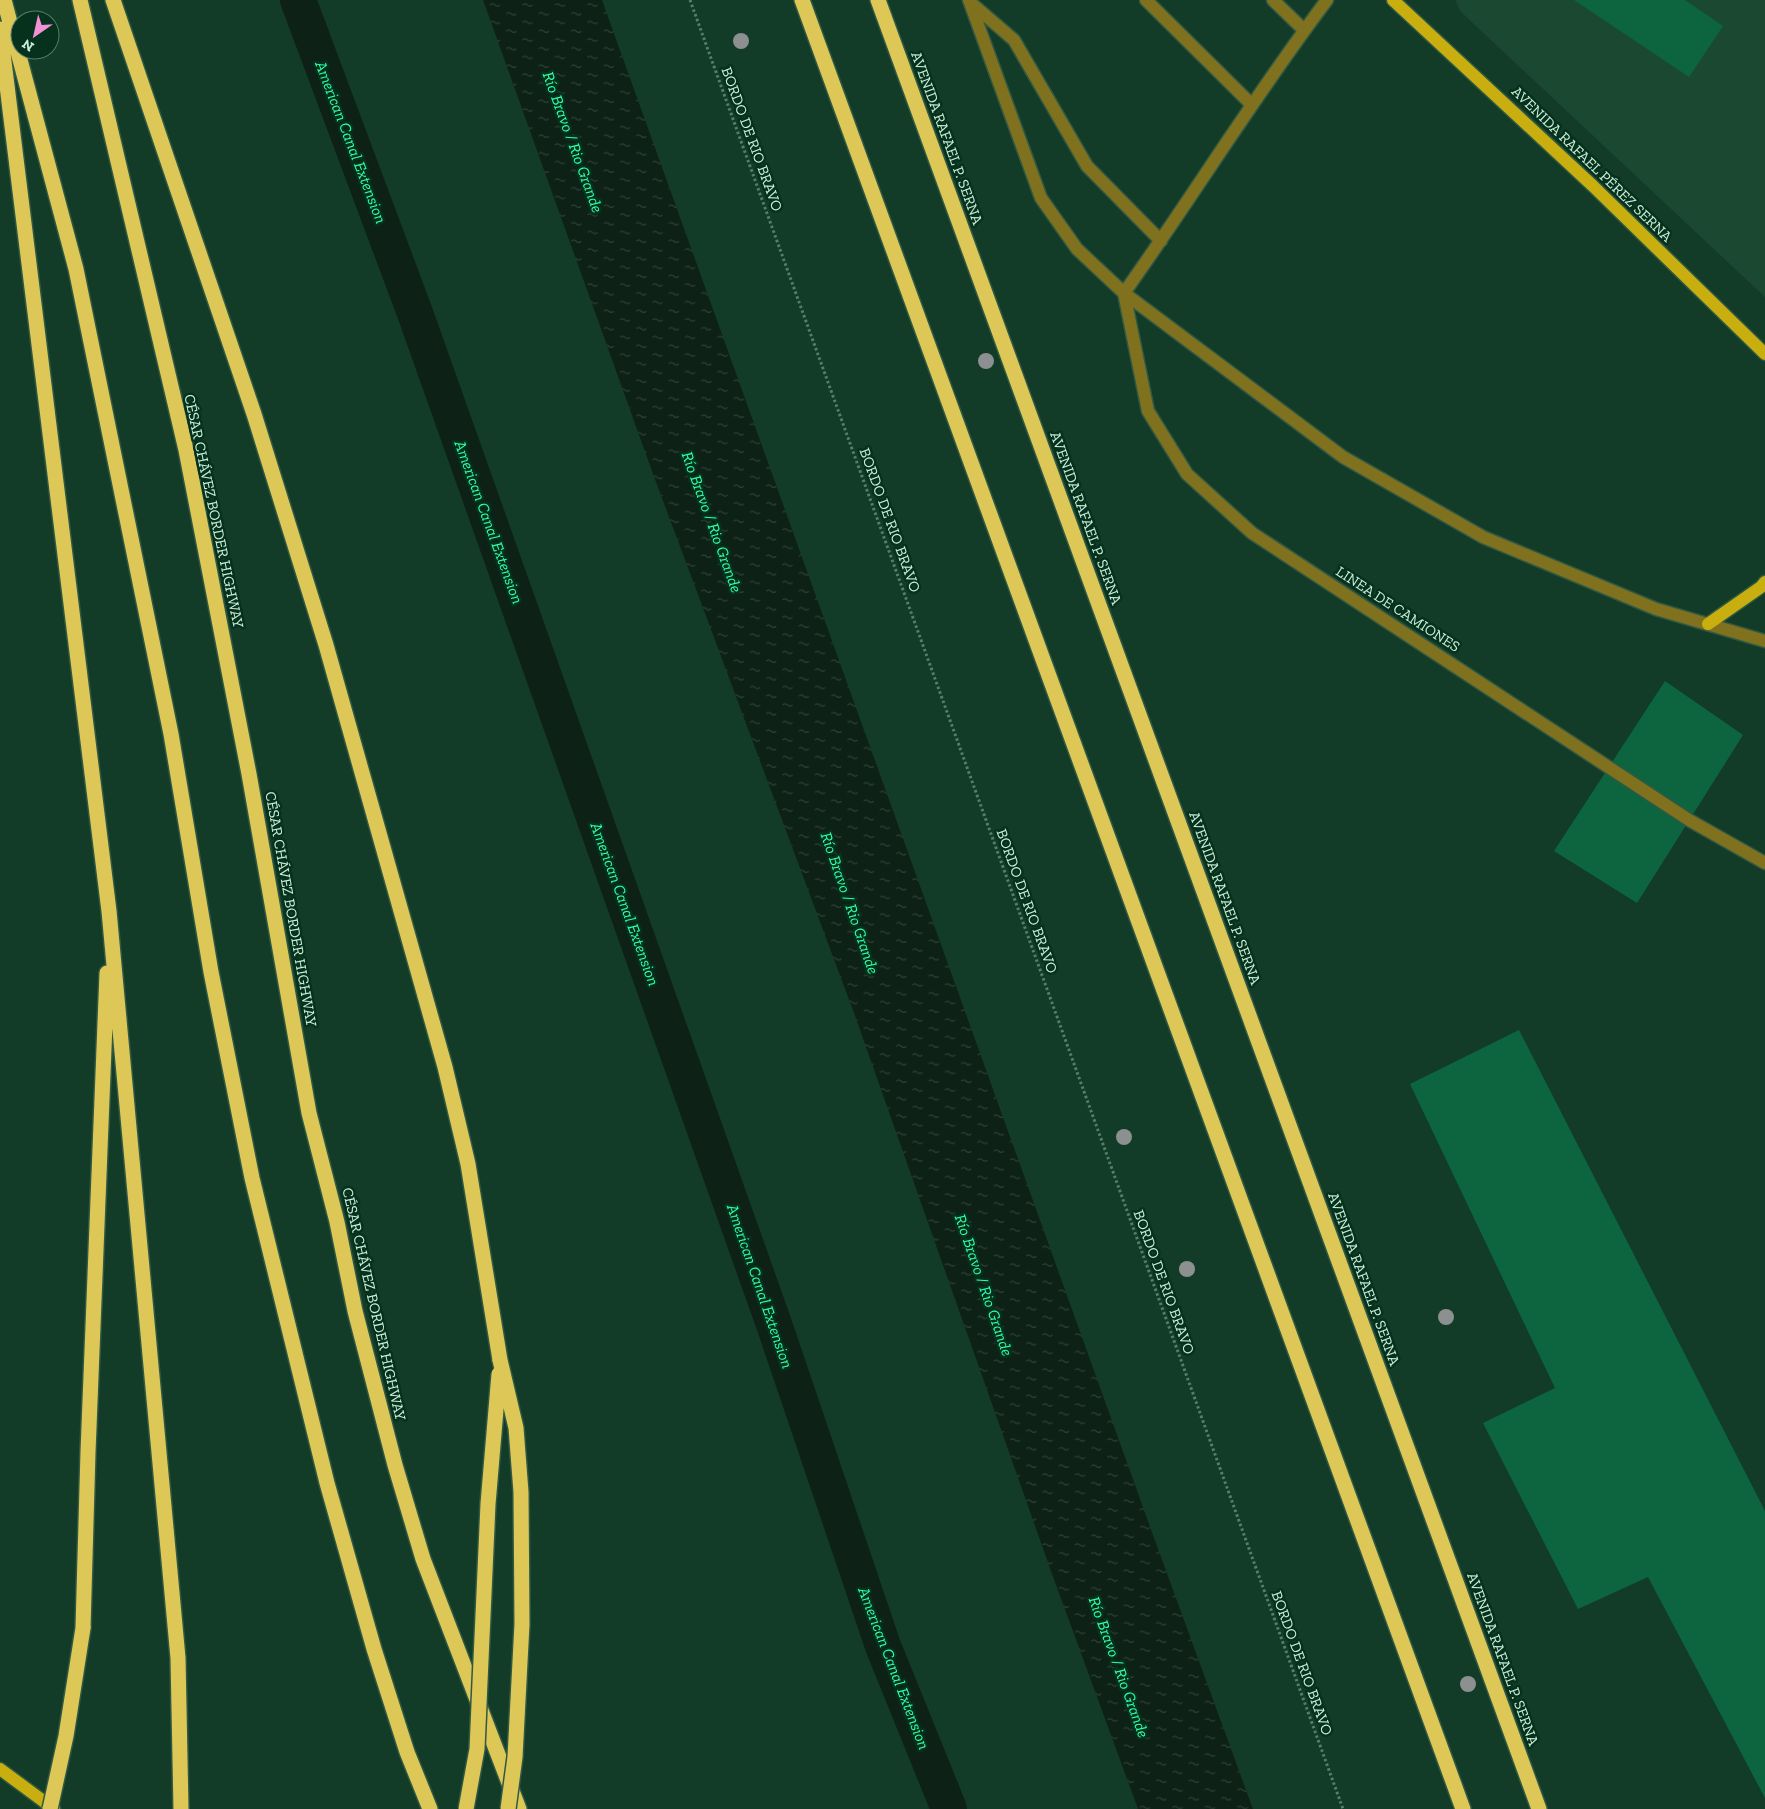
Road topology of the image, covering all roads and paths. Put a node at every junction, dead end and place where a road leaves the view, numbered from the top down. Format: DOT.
graph roads {
  1 [pos="4,0"];
  2 [pos="80,0"];
  3 [pos="113,0"];
  4 [pos="690,0"];
  5 [pos="802,0"];
  6 [pos="878,0"];
  7 [pos="1146,0"];
  8 [pos="1273,0"];
  9 [pos="1327,0"];
  10 [pos="1394,0"];
  11 [pos="969,1"];
  12 [pos="0,29"];
  13 [pos="1304,30"];
  14 [pos="1252,105"];
  15 [pos="1161,241"];
  16 [pos="1124,293"];
  17 [pos="1765,354"];
  18 [pos="1765,582"];
  19 [pos="1708,624"];
  20 [pos="1765,641"];
  21 [pos="1765,863"];
  22 [pos="109,911"];
  23 [pos="500,1360"];
  24 [pos="0,1769"];
  25 [pos="52,1809"];
  26 [pos="182,1809"];
  27 [pos="430,1809"];
  28 [pos="466,1809"];
  29 [pos="508,1809"];
  30 [pos="519,1809"];
  31 [pos="1342,1809"];
  32 [pos="1463,1809"];
  33 [pos="1539,1809"];
  1 -- 27 [label="highway"];
  2 -- 30 [label="highway, CÉSAR CHÁVEZ BORDER HIGHWAY"];
  3 -- 23 [label="highway"];
  4 -- 31 [label="path, BORDO DE RIO BRAVO"];
  5 -- 32 [label="highway"];
  6 -- 33 [label="highway, AVENIDA RAFAEL P. SERNA"];
  7 -- 14 [label="lane"];
  8 -- 13 [label="lane"];
  9 -- 13 [label="lane"];
  10 -- 17 [label="main road, AVENIDA RAFAEL PÉREZ SERNA"];
  11 -- 15 [label="lane"];
  11 -- 16 [label="lane"];
  12 -- 22 [label="highway"];
  13 -- 14 [label="lane"];
  14 -- 15 [label="lane"];
  15 -- 16 [label="lane"];
  16 -- 19 [label="lane"];
  16 -- 21 [label="lane, LINEA DE CAMIONES"];
  18 -- 19 [label="main road"];
  19 -- 20 [label="lane"];
  22 -- 25 [label="highway, bridge"];
  22 -- 26 [label="highway"];
  23 -- 28 [label="highway, bridge"];
  23 -- 29 [label="highway, bridge"];
  24 -- 25 [label="main road"];
}
